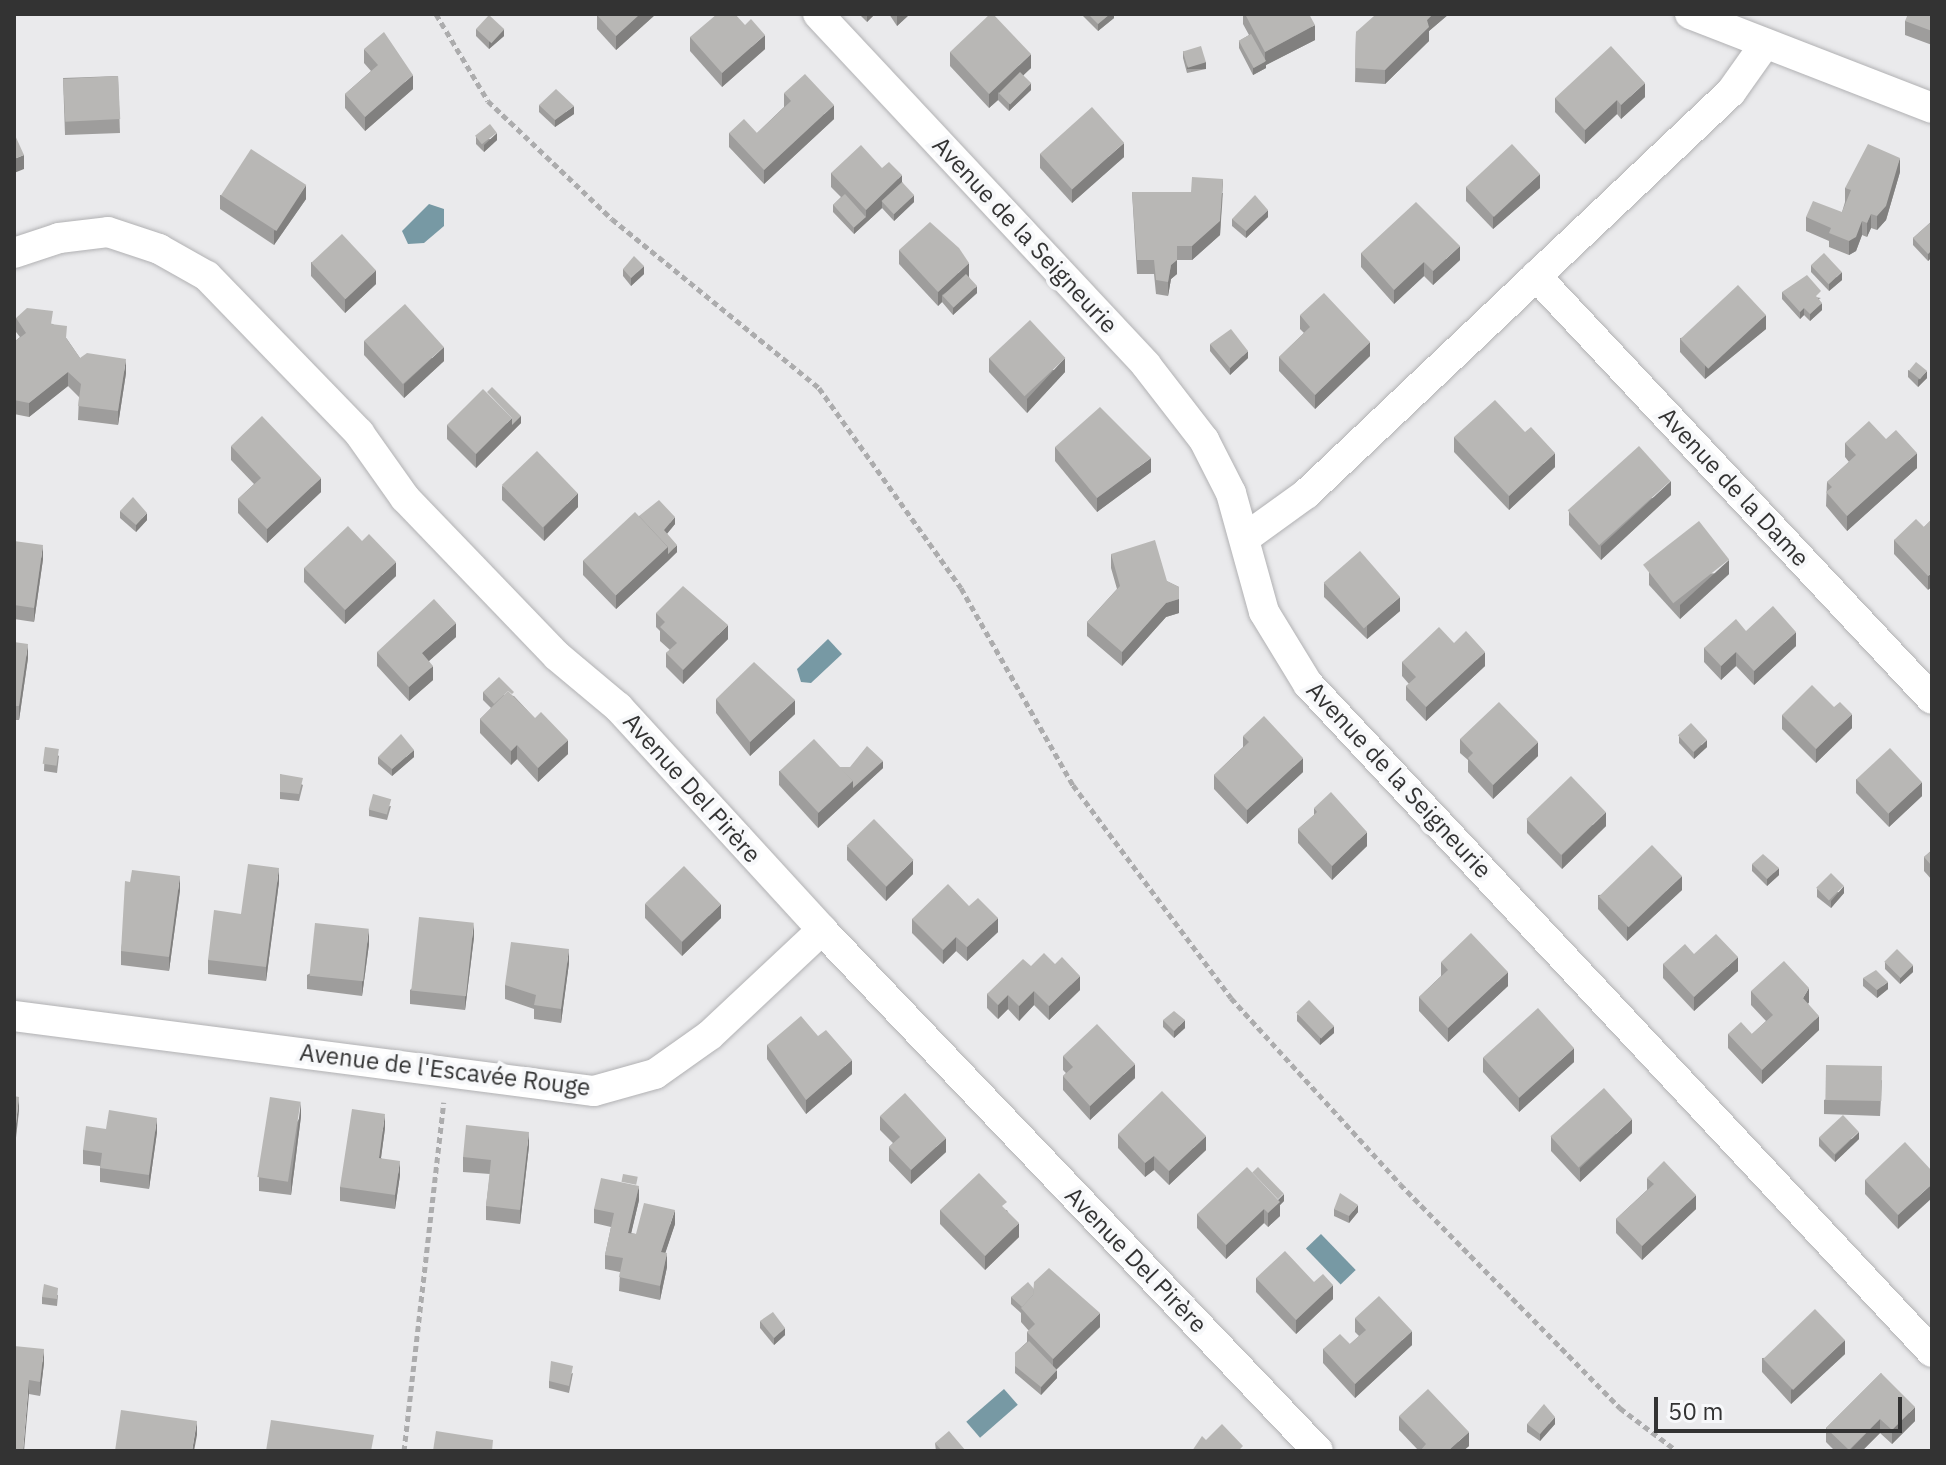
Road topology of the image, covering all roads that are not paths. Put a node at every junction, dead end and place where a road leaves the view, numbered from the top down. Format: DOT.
graph roads {
  1 [pos="818,14"];
  2 [pos="1690,14"];
  3 [pos="1765,44"];
  4 [pos="1932,108"];
  5 [pos="14,253"];
  6 [pos="1536,276"];
  7 [pos="1245,538"];
  8 [pos="1932,699"];
  9 [pos="822,930"];
  10 [pos="14,1016"];
  11 [pos="1932,1352"];
  12 [pos="1318,1451"];
  1 -- 7 [label="street, Avenue de la Seigneurie"];
  2 -- 3 [label="street"];
  3 -- 4 [label="street"];
  3 -- 6 [label="street"];
  5 -- 9 [label="street, Avenue Del Pirère"];
  6 -- 7 [label="street"];
  6 -- 8 [label="street, Avenue de la Dame"];
  7 -- 11 [label="street, Avenue de la Seigneurie"];
  9 -- 10 [label="street, Avenue de l'Escavée Rouge"];
  9 -- 12 [label="street, Avenue Del Pirère"];
}
